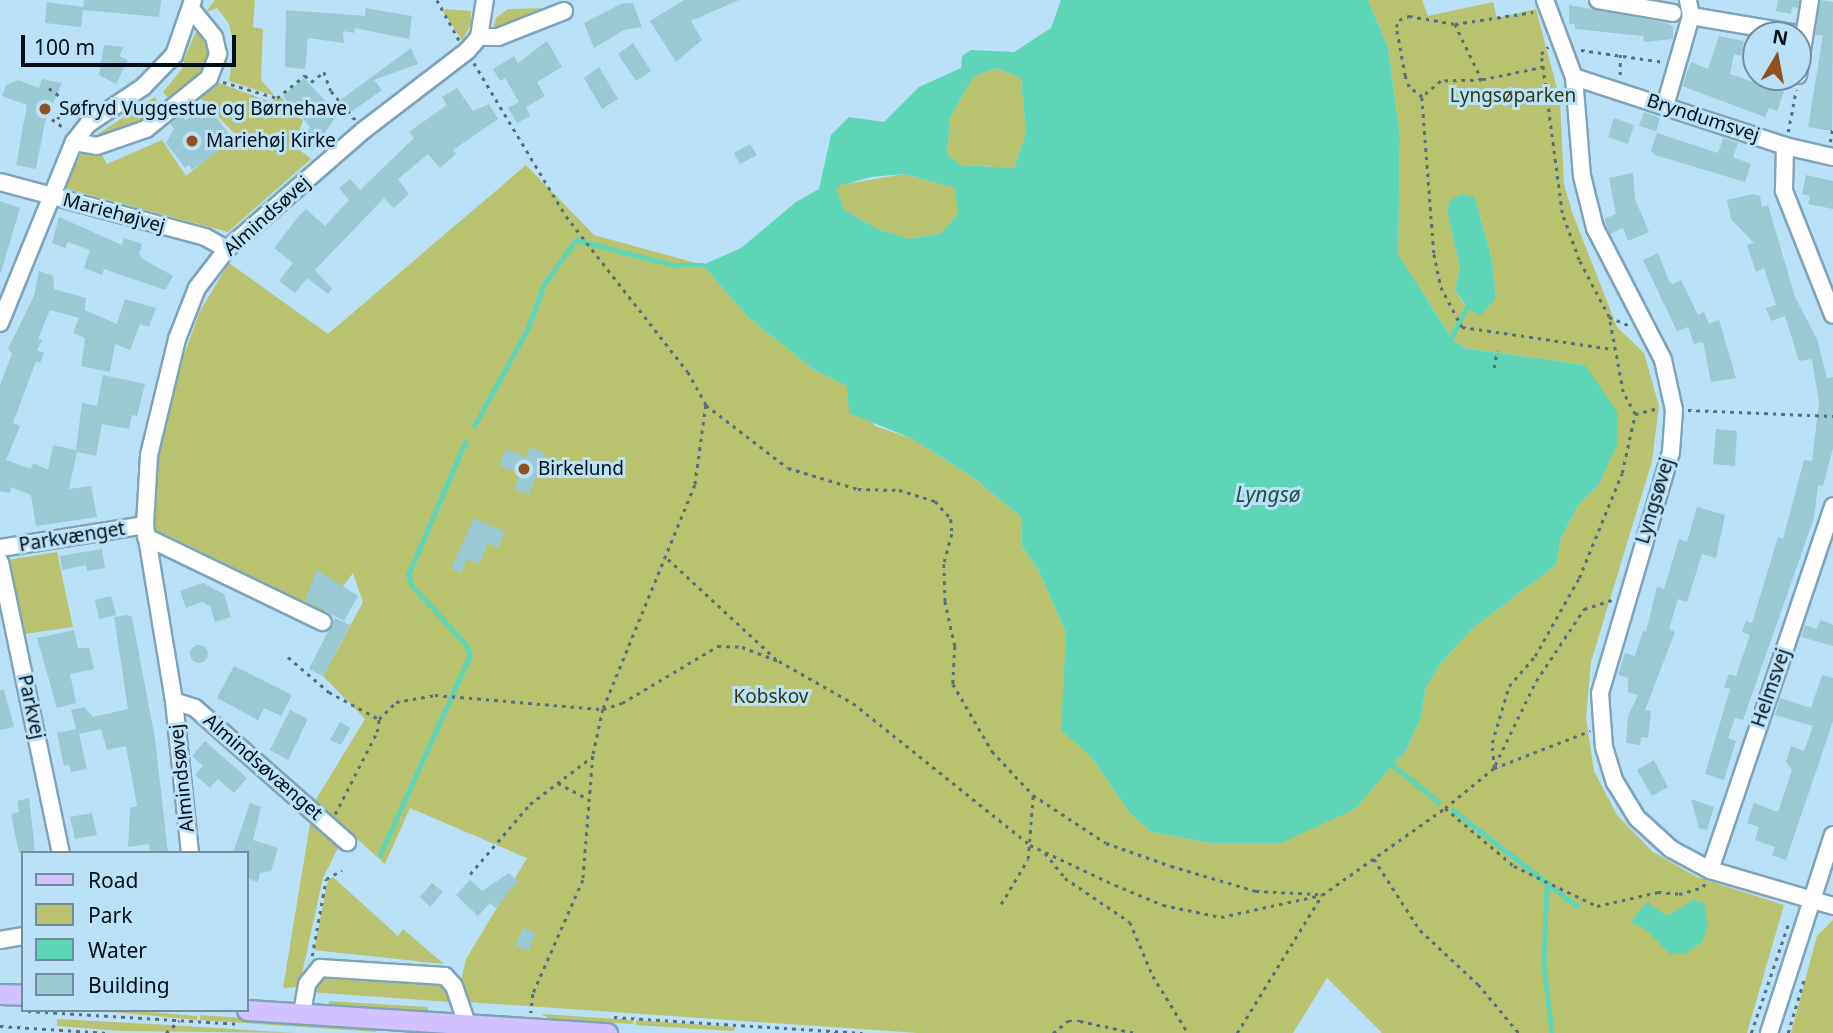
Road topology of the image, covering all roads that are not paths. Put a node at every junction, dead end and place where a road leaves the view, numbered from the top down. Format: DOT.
graph roads {
  1 [pos="485,0"];
  2 [pos="1598,0"];
  3 [pos="1810,0"];
  4 [pos="1547,4"];
  5 [pos="192,5"];
  6 [pos="1690,8"];
  7 [pos="564,11"];
  8 [pos="1673,13"];
  9 [pos="1743,21"];
  10 [pos="1807,21"];
  11 [pos="478,37"];
  12 [pos="1574,77"];
  13 [pos="1665,106"];
  14 [pos="74,142"];
  15 [pos="1785,146"];
  16 [pos="1833,157"];
  17 [pos="0,183"];
  18 [pos="49,196"];
  19 [pos="227,249"];
  20 [pos="1833,315"];
  21 [pos="0,323"];
  22 [pos="1833,506"];
  23 [pos="145,531"];
  24 [pos="0,548"];
  25 [pos="0,562"];
  26 [pos="323,622"];
  27 [pos="174,701"];
  28 [pos="1833,835"];
  29 [pos="347,842"];
  30 [pos="61,851"];
  31 [pos="190,851"];
  32 [pos="1710,870"];
  33 [pos="1812,900"];
  34 [pos="1833,906"];
  35 [pos="21,936"];
  36 [pos="0,940"];
  37 [pos="0,994"];
  38 [pos="21,995"];
  39 [pos="302,1013"];
  40 [pos="243,1017"];
  41 [pos="467,1024"];
  42 [pos="385,1025"];
  43 [pos="534,1030"];
  44 [pos="607,1033"];
  45 [pos="1769,1033"];
  1 -- 11 [label="street, Almindsøvej"];
  2 -- 8 [label="street"];
  3 -- 10 [label="street"];
  4 -- 12 [label="street, Lyngsøvej"];
  5 -- 14 [label="street"];
  5 -- 14 [label="street"];
  6 -- 9 [label="street"];
  6 -- 13 [label="street"];
  7 -- 11 [label="street"];
  11 -- 19 [label="street, Almindsøvej"];
  12 -- 13 [label="street, Bryndumsvej"];
  12 -- 32 [label="street, Lyngsøvej"];
  13 -- 15 [label="street, Bryndumsvej"];
  14 -- 18 [label="street"];
  15 -- 16 [label="street, Bryndumsvej"];
  15 -- 20 [label="street"];
  17 -- 18 [label="street, Mariehøjvej"];
  18 -- 19 [label="street, Mariehøjvej"];
  18 -- 21 [label="street"];
  19 -- 23 [label="street, Almindsøvej"];
  22 -- 32 [label="street, Helmsvej"];
  23 -- 24 [label="street, Parkvænget"];
  23 -- 26 [label="street"];
  23 -- 27 [label="street, Almindsøvej"];
  25 -- 30 [label="street, Parkvej"];
  27 -- 29 [label="street, Almindsøvænget"];
  27 -- 31 [label="street, Almindsøvej"];
  28 -- 33 [label="street"];
  32 -- 33 [label="street, Lyngsøvej"];
  33 -- 34 [label="street, Lyngsøvej"];
  33 -- 45 [label="street"];
  35 -- 36 [label="street"];
  37 -- 38 [label="main road"];
  39 -- 40 [label="main road"];
  39 -- 41 [label="street"];
  39 -- 42 [label="main road"];
  41 -- 42 [label="main road"];
  41 -- 43 [label="main road"];
  43 -- 44 [label="main road"];
}
